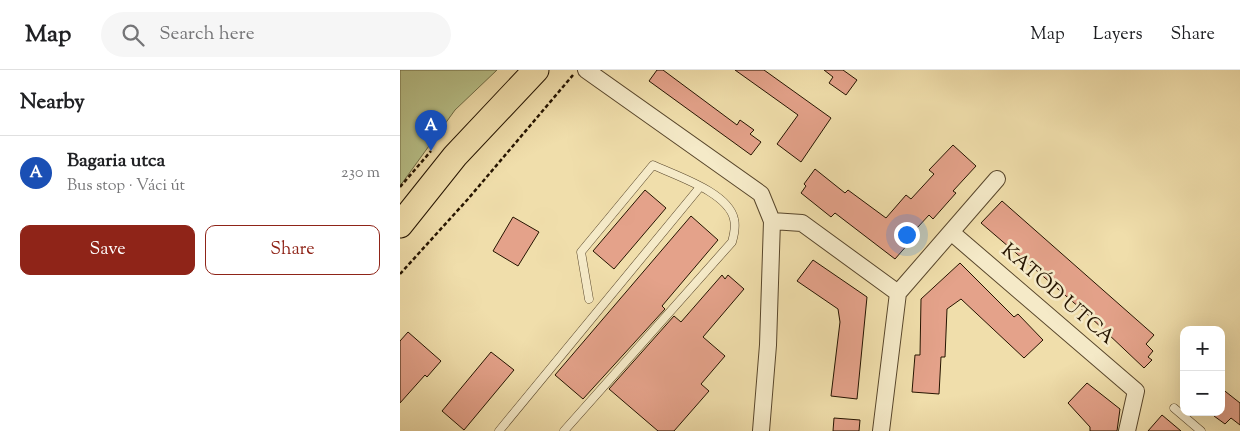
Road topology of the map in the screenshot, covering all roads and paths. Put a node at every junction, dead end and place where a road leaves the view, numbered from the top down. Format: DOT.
graph roads {
  1 [pos="536,70"];
  2 [pos="580,71"];
  3 [pos="431,151"];
  4 [pos="997,179"];
  5 [pos="400,187"];
  6 [pos="700,187"];
  7 [pos="772,222"];
  8 [pos="400,226"];
  9 [pos="951,232"];
  10 [pos="400,274"];
  11 [pos="898,293"];
  12 [pos="589,298"];
  13 [pos="1174,408"];
  14 [pos="499,431"];
  15 [pos="564,431"];
  16 [pos="761,431"];
  17 [pos="881,431"];
  18 [pos="1127,431"];
  19 [pos="1201,431"];
  1 -- 8 [label="main road"];
  2 -- 7 [label="street"];
  2 -- 10 [label="path"];
  3 -- 5 [label="path"];
  4 -- 9 [label="street"];
  6 -- 12 [label="lane"];
  6 -- 14 [label="lane"];
  6 -- 15 [label="lane"];
  7 -- 11 [label="street"];
  7 -- 16 [label="street"];
  9 -- 11 [label="street"];
  9 -- 18 [label="street, KATÓD UTCA"];
  11 -- 17 [label="street"];
  13 -- 19 [label="lane"];
}
